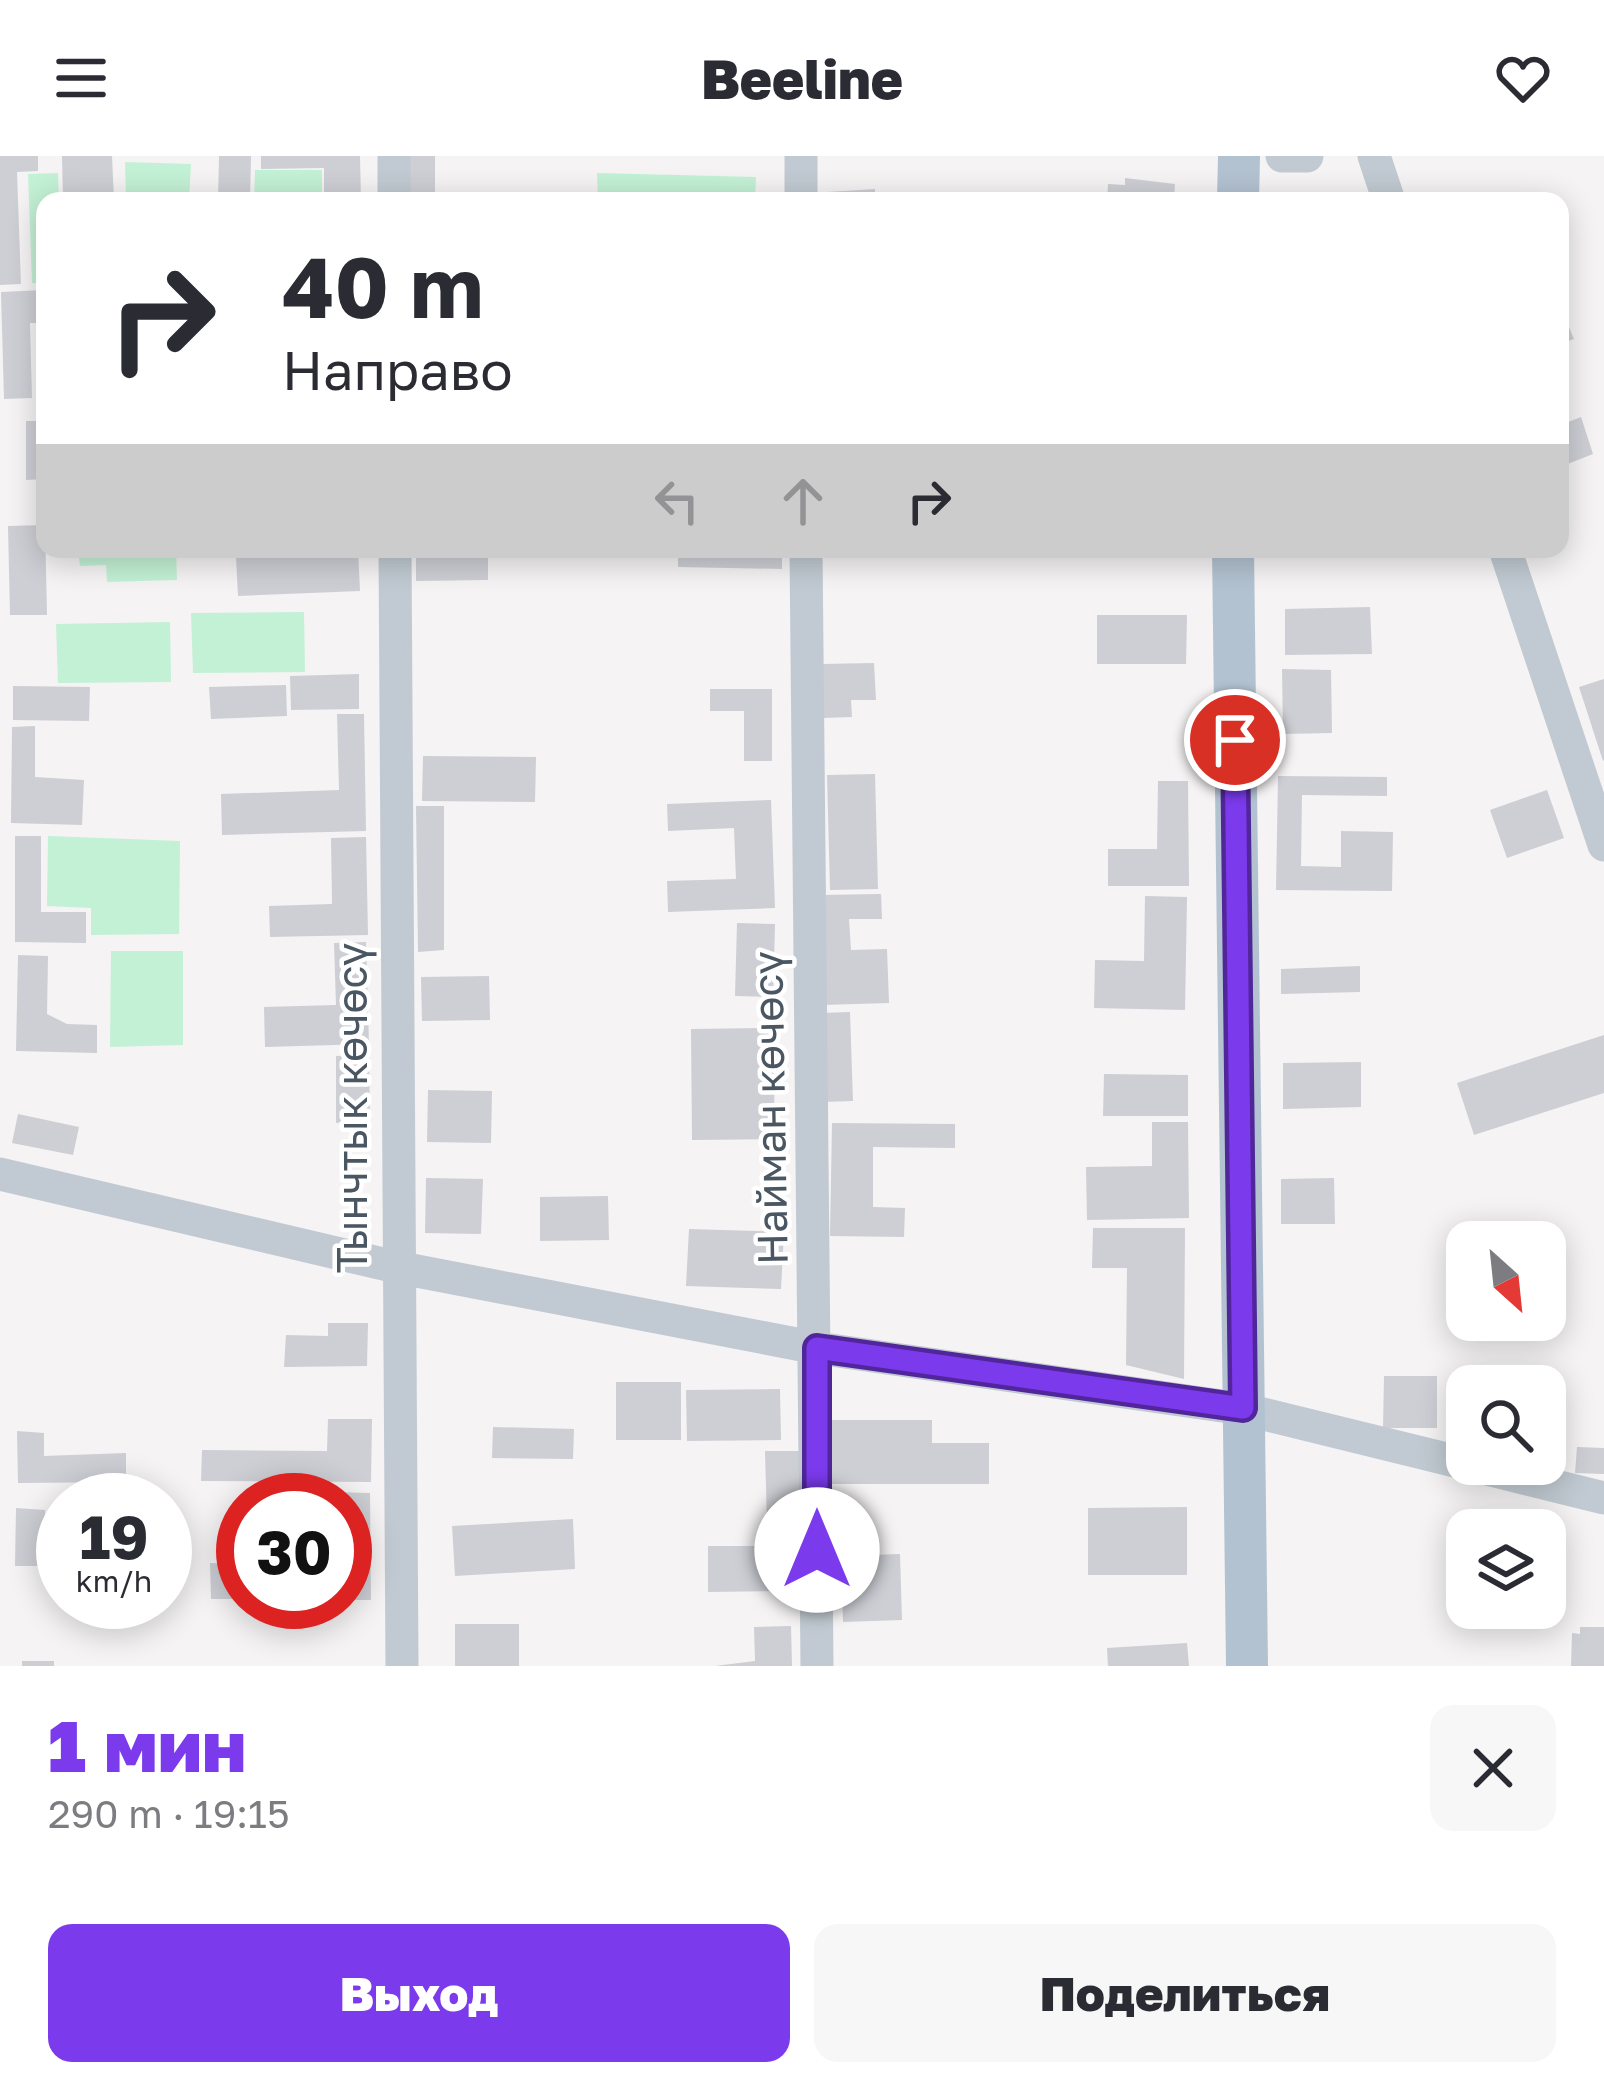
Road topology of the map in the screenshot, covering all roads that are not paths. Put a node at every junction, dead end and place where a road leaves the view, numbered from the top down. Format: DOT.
graph roads {
  1 [pos="394,156"];
  2 [pos="801,156"];
  3 [pos="1239,156"];
  4 [pos="1282,156"];
  5 [pos="1307,156"];
  6 [pos="1374,156"];
  7 [pos="394,192"];
  8 [pos="802,192"];
  9 [pos="1238,192"];
  10 [pos="1386,192"];
  11 [pos="395,558"];
  12 [pos="806,558"];
  13 [pos="1232,558"];
  14 [pos="1508,558"];
  15 [pos="1604,845"];
  16 [pos="0,1174"];
  17 [pos="396,1268"];
  18 [pos="817,1348"];
  19 [pos="1243,1408"];
  20 [pos="1446,1459"];
  21 [pos="1552,1485"];
  22 [pos="1604,1498"];
  23 [pos="402,1666"];
  24 [pos="818,1666"];
  25 [pos="1247,1666"];
  1 -- 7 [label="street"];
  2 -- 8 [label="street"];
  3 -- 9 [label="main road"];
  4 -- 5 [label="street"];
  6 -- 10 [label="street"];
  11 -- 17 [label="street, Тынчтык көчөсү"];
  12 -- 18 [label="street, Найман көчөсү"];
  13 -- 19 [label="main road"];
  14 -- 15 [label="street"];
  16 -- 17 [label="street"];
  17 -- 18 [label="street"];
  17 -- 23 [label="street, Тынчтык көчөсү"];
  18 -- 19 [label="street"];
  18 -- 24 [label="street, Найман көчөсү"];
  19 -- 20 [label="street"];
  19 -- 25 [label="main road"];
  21 -- 22 [label="street"];
}
